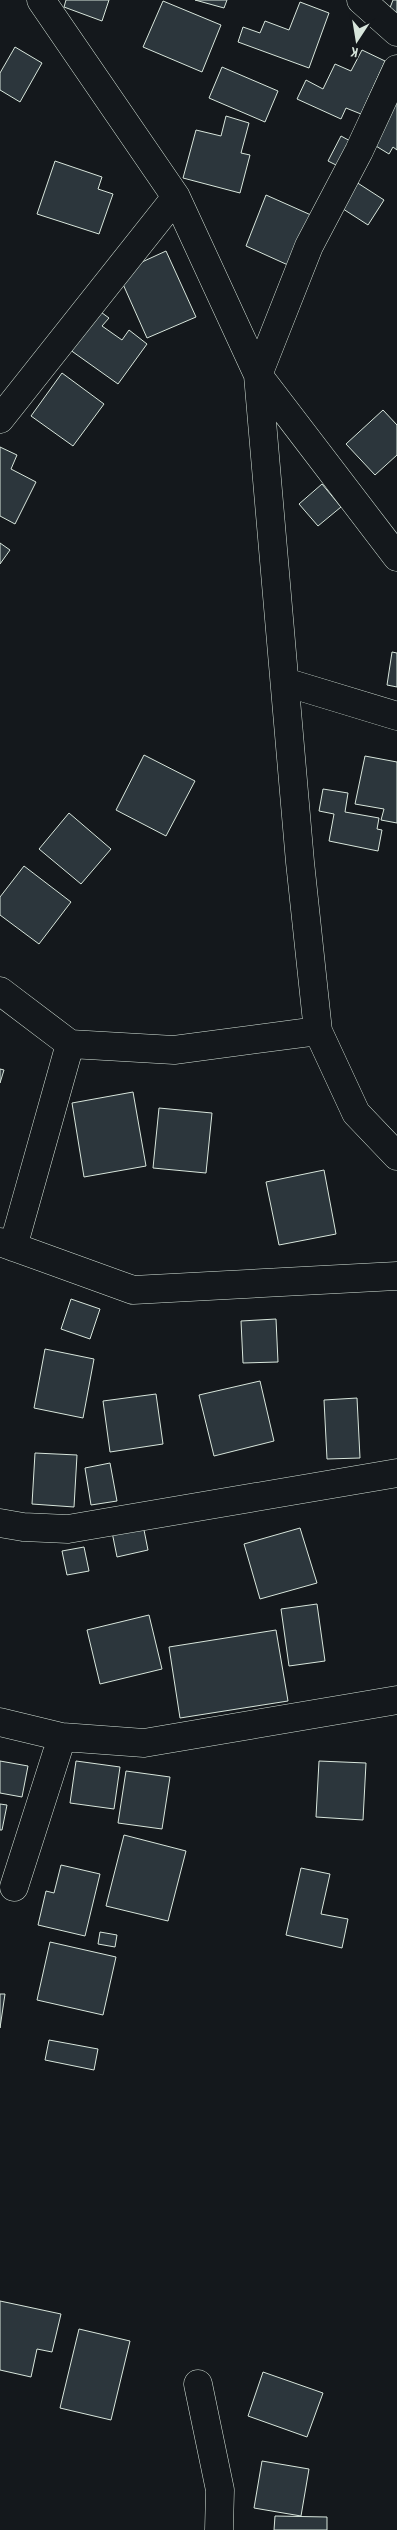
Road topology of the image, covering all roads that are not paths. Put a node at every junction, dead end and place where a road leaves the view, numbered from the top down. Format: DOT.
graph roads {
  1 [pos="41,0"];
  2 [pos="361,0"];
  3 [pos="397,32"];
  4 [pos="397,69"];
  5 [pos="176,197"];
  6 [pos="258,375"];
  7 [pos="0,419"];
  8 [pos="396,555"];
  9 [pos="284,682"];
  10 [pos="397,716"];
  11 [pos="0,991"];
  12 [pos="318,1031"];
  13 [pos="70,1044"];
  14 [pos="397,1156"];
  15 [pos="6,1245"];
  16 [pos="397,1276"];
  17 [pos="397,1473"];
  18 [pos="0,1523"];
  19 [pos="397,1700"];
  20 [pos="0,1722"];
  21 [pos="62,1737"];
  22 [pos="14,1887"];
  23 [pos="198,2384"];
  24 [pos="219,2530"];
  1 -- 5 [label="street"];
  2 -- 3 [label="street"];
  4 -- 6 [label="street"];
  5 -- 6 [label="street"];
  5 -- 7 [label="street"];
  6 -- 8 [label="street"];
  6 -- 9 [label="street"];
  9 -- 10 [label="street"];
  9 -- 12 [label="street"];
  11 -- 13 [label="street"];
  12 -- 13 [label="street"];
  12 -- 14 [label="street"];
  13 -- 15 [label="street"];
  15 -- 16 [label="street"];
  17 -- 18 [label="street"];
  19 -- 21 [label="street"];
  20 -- 21 [label="street"];
  21 -- 22 [label="street"];
  23 -- 24 [label="street"];
}
